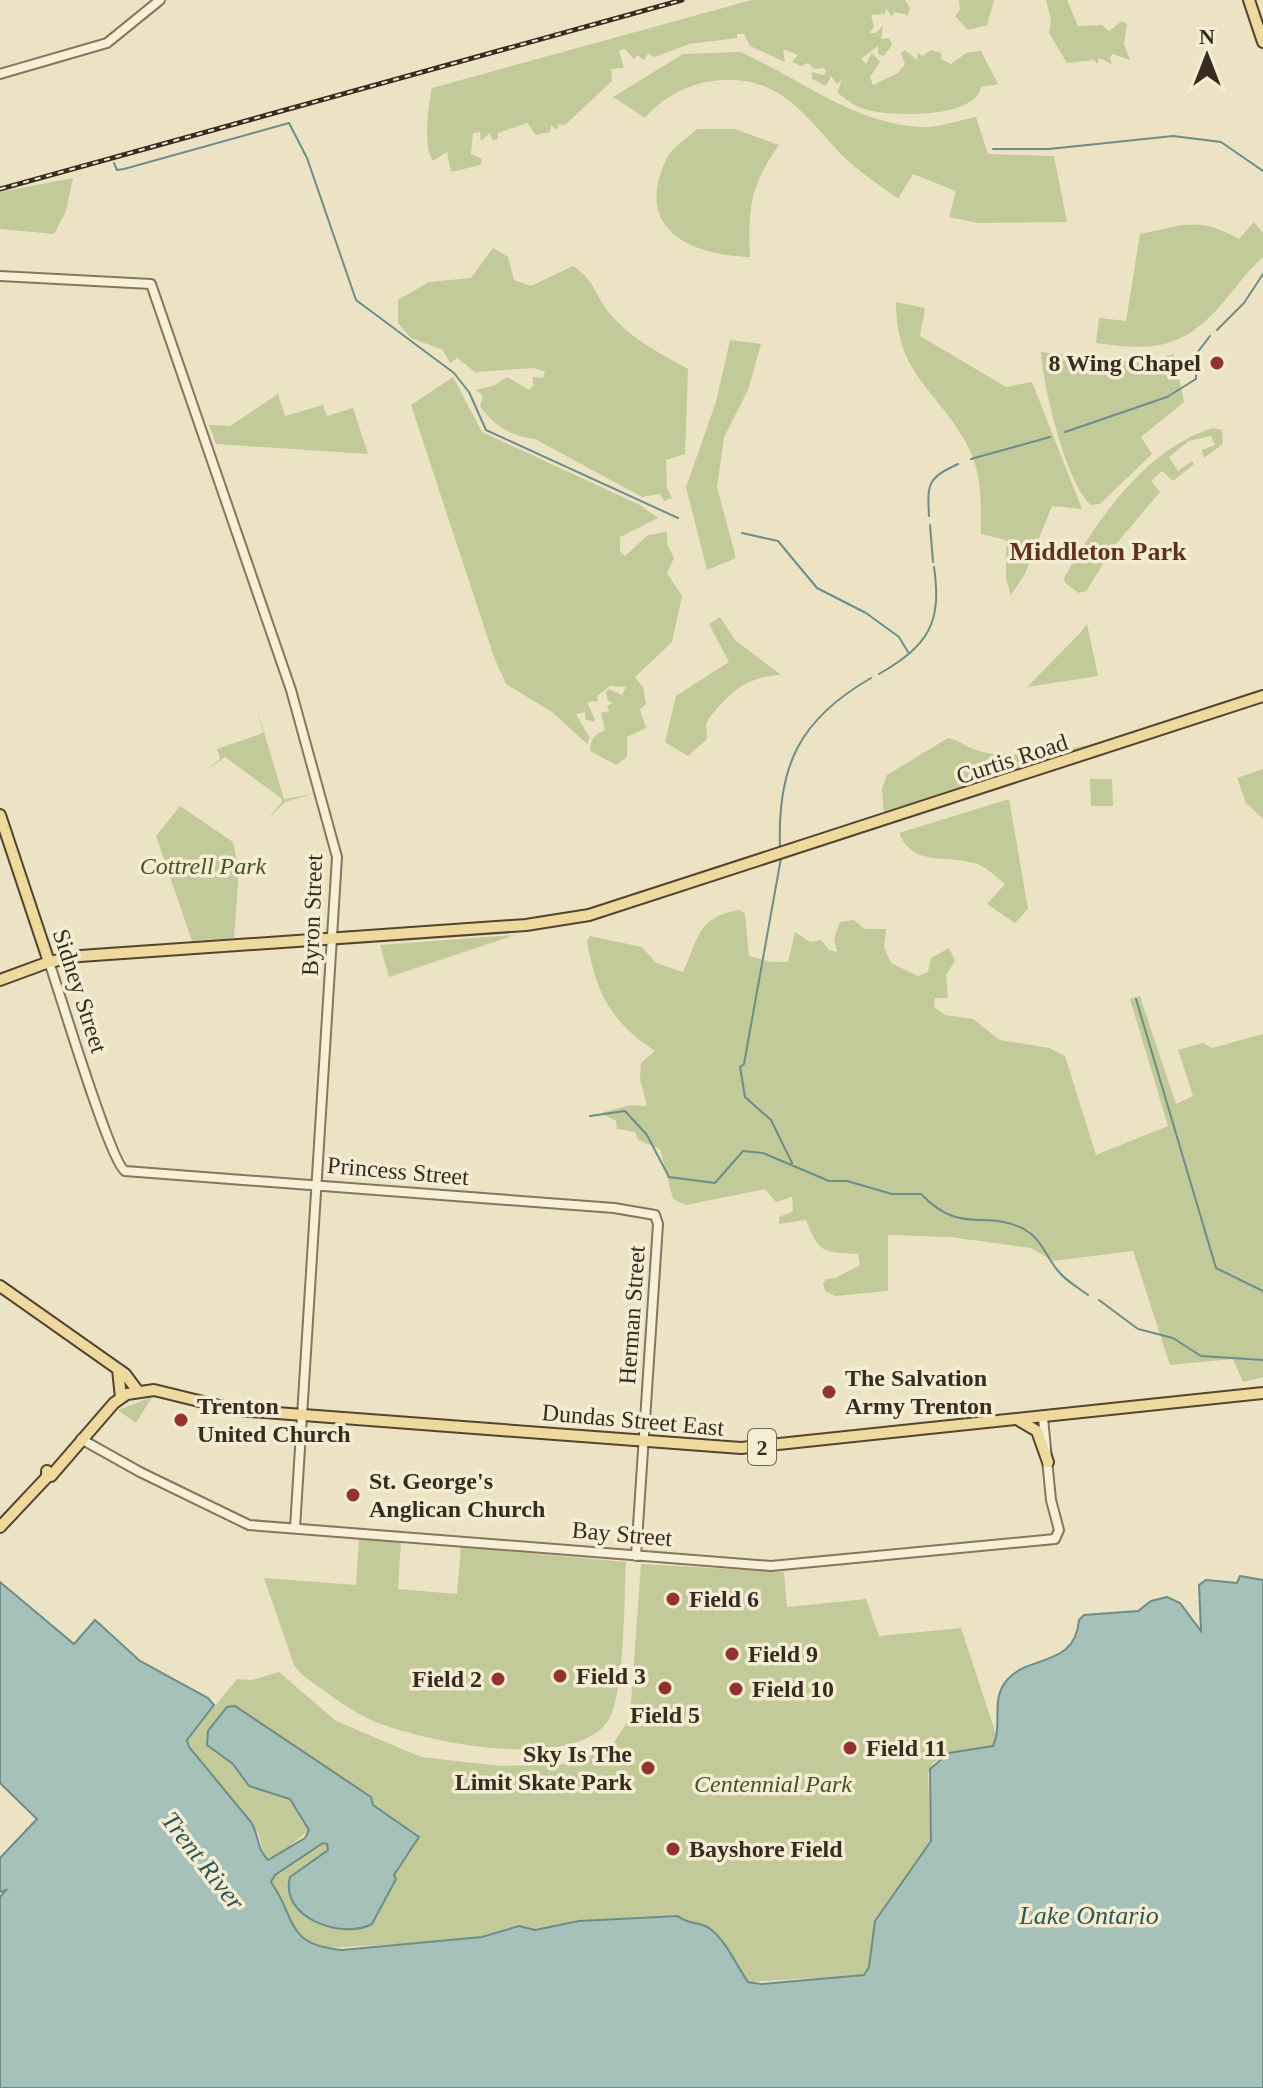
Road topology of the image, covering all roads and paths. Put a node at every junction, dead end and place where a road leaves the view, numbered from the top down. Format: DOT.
graph roads {
  1 [pos="160,0"];
  2 [pos="1249,0"];
  3 [pos="1263,42"];
  4 [pos="0,74"];
  5 [pos="0,276"];
  6 [pos="1263,696"];
  7 [pos="0,815"];
  8 [pos="333,938"];
  9 [pos="49,962"];
  10 [pos="0,980"];
  11 [pos="131,1172"];
  12 [pos="317,1185"];
  13 [pos="658,1221"];
  14 [pos="0,1286"];
  15 [pos="118,1369"];
  16 [pos="137,1390"];
  17 [pos="1263,1393"];
  18 [pos="121,1398"];
  19 [pos="303,1415"];
  20 [pos="1043,1418"];
  21 [pos="1018,1421"];
  22 [pos="81,1439"];
  23 [pos="643,1440"];
  24 [pos="1048,1462"];
  25 [pos="0,1527"];
  26 [pos="295,1528"];
  27 [pos="636,1556"];
  1 -- 4 [label="street"];
  2 -- 3 [label="main road"];
  5 -- 8 [label="street, Byron Street"];
  6 -- 8 [label="main road, Curtis Road"];
  7 -- 9 [label="main road, Sidney Street"];
  8 -- 9 [label="main road, Curtis Road"];
  8 -- 12 [label="street, Byron Street"];
  9 -- 10 [label="main road, Curtis Road"];
  9 -- 11 [label="street, Sidney Street"];
  11 -- 12 [label="street, Princess Street"];
  12 -- 13 [label="street, Princess Street"];
  12 -- 19 [label="street, Byron Street"];
  13 -- 23 [label="street, Herman Street"];
  14 -- 15 [label="main road"];
  15 -- 16 [label="main road"];
  15 -- 18 [label="main road"];
  16 -- 18 [label="main road"];
  16 -- 19 [label="main road, Dundas Street East / 2"];
  17 -- 20 [label="main road, Dundas Street East / 2"];
  18 -- 22 [label="main road"];
  19 -- 23 [label="main road, Dundas Street East / 2"];
  19 -- 26 [label="street, Byron Street"];
  20 -- 21 [label="main road, Dundas Street East / 2"];
  20 -- 24 [label="street, Bay Street"];
  21 -- 23 [label="main road, Dundas Street East / 2"];
  21 -- 24 [label="main road"];
  22 -- 25 [label="main road"];
  22 -- 26 [label="street, Bay Street"];
  23 -- 27 [label="street, Herman Street"];
  24 -- 27 [label="street, Bay Street"];
  26 -- 27 [label="street, Bay Street"];
}
